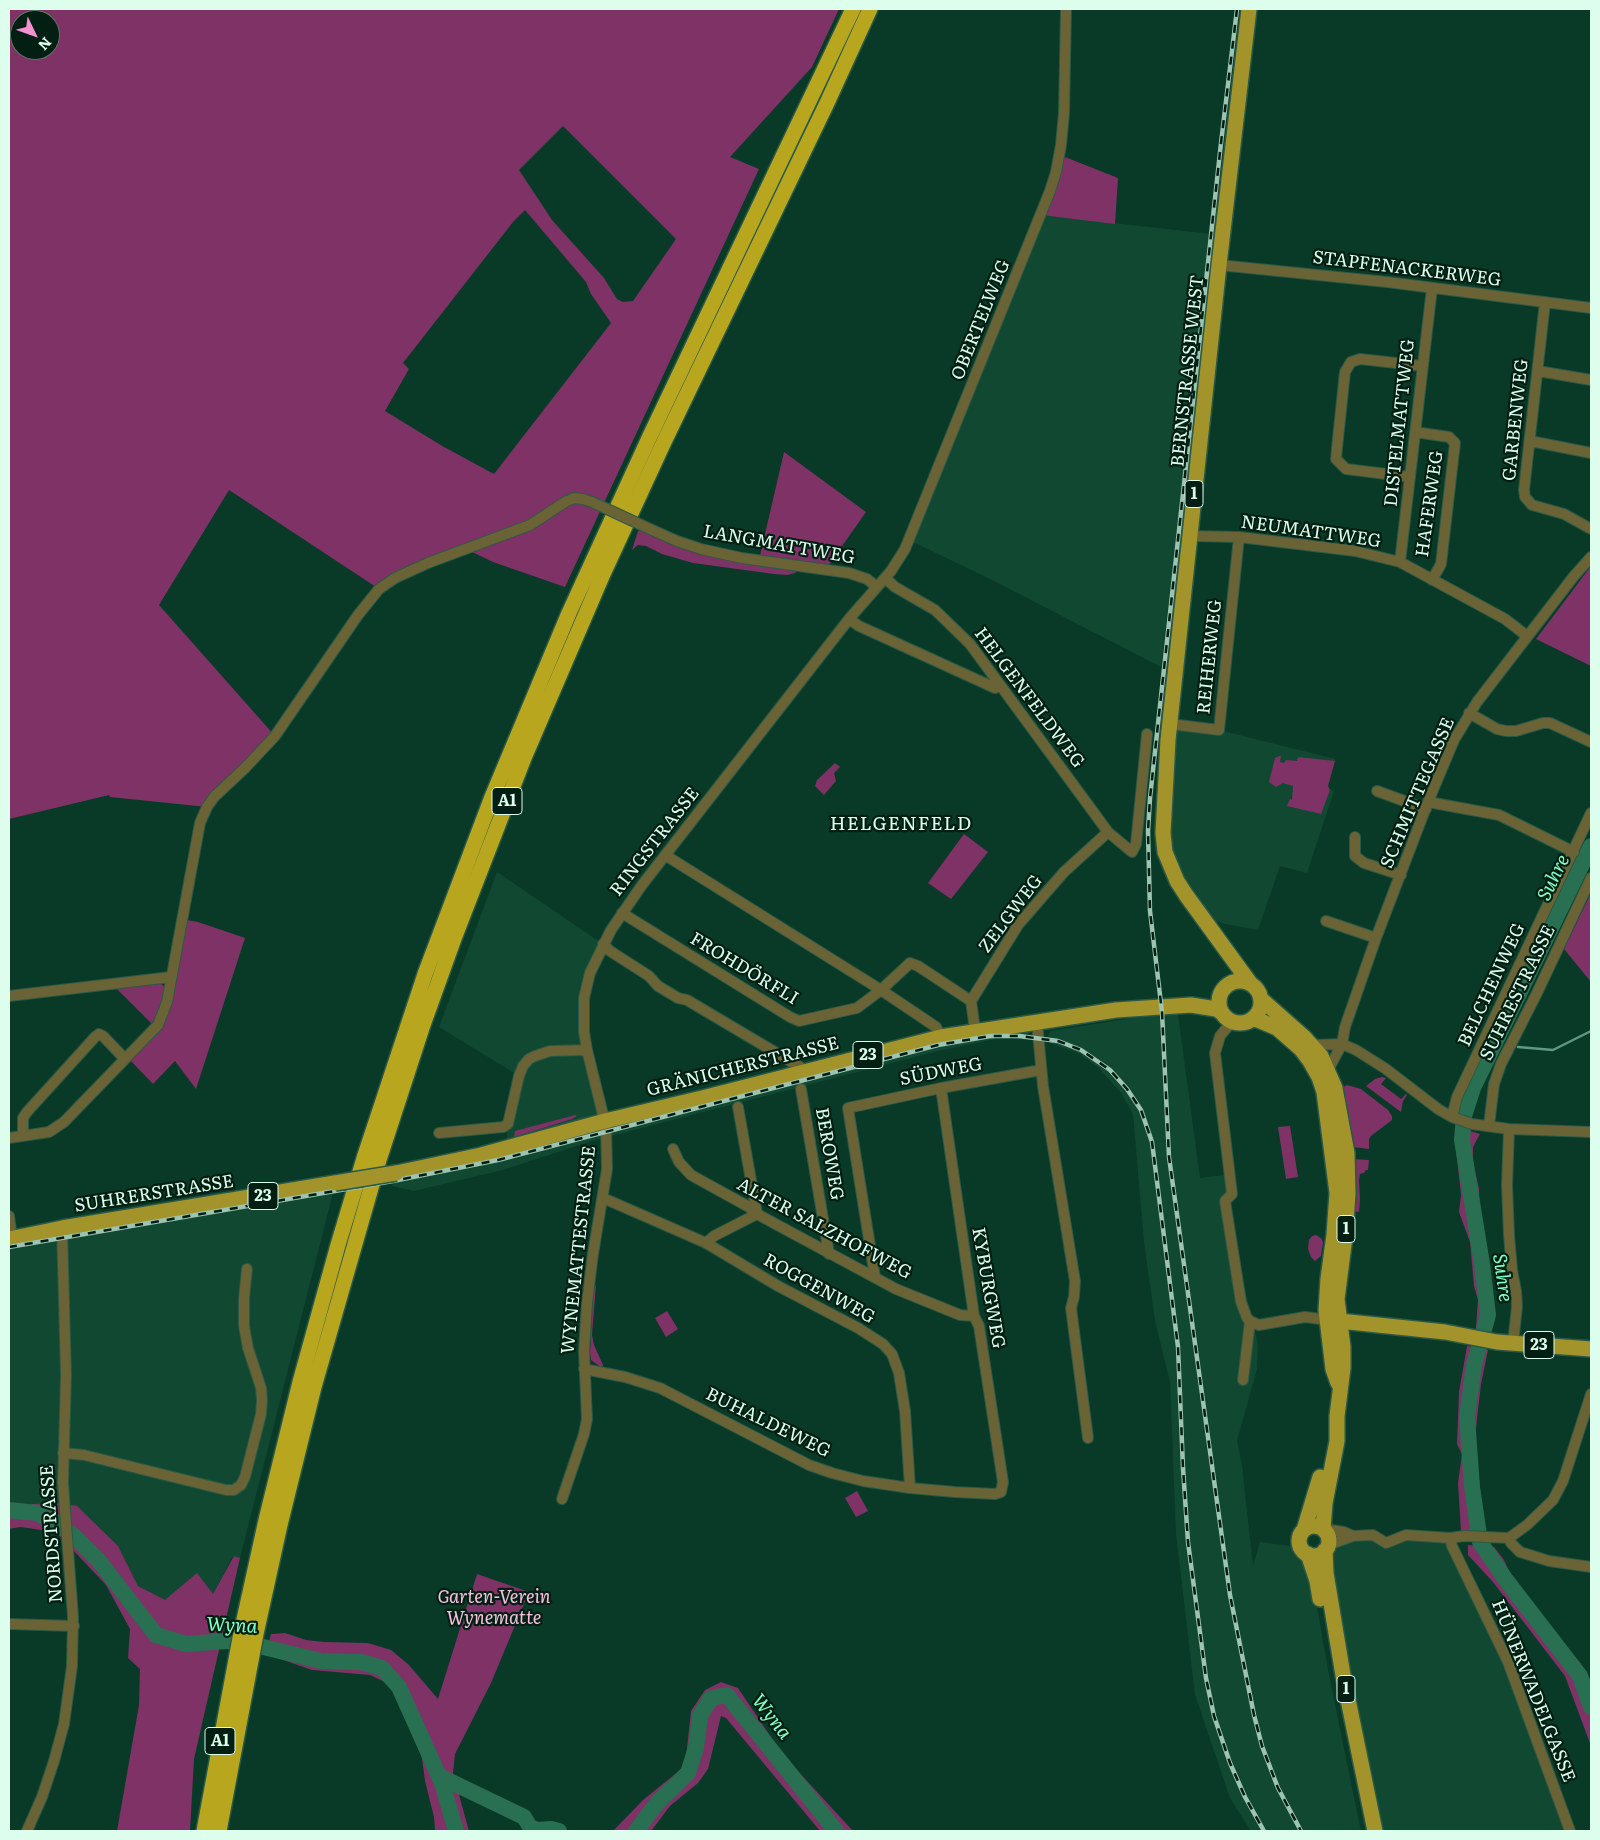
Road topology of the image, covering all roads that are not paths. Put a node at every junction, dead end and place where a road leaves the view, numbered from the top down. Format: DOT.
graph roads {
  1 [pos="853,9"];
  2 [pos="870,9"];
  3 [pos="1066,9"];
  4 [pos="1249,9"];
  5 [pos="1219,265"];
  6 [pos="1432,288"];
  7 [pos="1545,302"];
  8 [pos="1591,308"];
  9 [pos="1422,366"];
  10 [pos="1538,371"];
  11 [pos="1591,380"];
  12 [pos="1415,432"];
  13 [pos="1530,441"];
  14 [pos="1591,453"];
  15 [pos="1410,477"];
  16 [pos="1591,529"];
  17 [pos="1190,536"];
  18 [pos="1239,537"];
  19 [pos="1591,557"];
  20 [pos="1400,562"];
  21 [pos="885,578"];
  22 [pos="1432,580"];
  23 [pos="876,587"];
  24 [pos="849,619"];
  25 [pos="1528,636"];
  26 [pos="1001,686"];
  27 [pos="1469,713"];
  28 [pos="1170,724"];
  29 [pos="1147,734"];
  30 [pos="1591,742"];
  31 [pos="1377,791"];
  32 [pos="1427,806"];
  33 [pos="1591,813"];
  34 [pos="1108,832"];
  35 [pos="1355,837"];
  36 [pos="1574,852"];
  37 [pos="665,855"];
  38 [pos="1401,875"];
  39 [pos="1591,878"];
  40 [pos="622,913"];
  41 [pos="1326,922"];
  42 [pos="1376,938"];
  43 [pos="602,944"];
  44 [pos="1230,958"];
  45 [pos="171,977"];
  46 [pos="1250,983"];
  47 [pos="1225,988"];
  48 [pos="881,990"];
  49 [pos="9,996"];
  50 [pos="1261,1000"];
  51 [pos="971,1001"];
  52 [pos="1191,1005"];
  53 [pos="1221,1012"];
  54 [pos="1252,1019"];
  55 [pos="1234,1022"];
  56 [pos="1037,1023"];
  57 [pos="975,1030"];
  58 [pos="941,1036"];
  59 [pos="1342,1044"];
  60 [pos="1313,1045"];
  61 [pos="587,1050"];
  62 [pos="126,1059"];
  63 [pos="1040,1070"];
  64 [pos="1328,1070"];
  65 [pos="802,1072"];
  66 [pos="941,1088"];
  67 [pos="801,1089"];
  68 [pos="738,1107"];
  69 [pos="1454,1118"];
  70 [pos="605,1121"];
  71 [pos="1489,1126"];
  72 [pos="1509,1129"];
  73 [pos="1591,1132"];
  74 [pos="439,1133"];
  75 [pos="23,1136"];
  76 [pos="9,1138"];
  77 [pos="673,1149"];
  78 [pos="335,1183"];
  79 [pos="603,1198"];
  80 [pos="757,1214"];
  81 [pos="9,1216"];
  82 [pos="62,1228"];
  83 [pos="10,1238"];
  84 [pos="706,1243"];
  85 [pos="829,1254"];
  86 [pos="247,1269"];
  87 [pos="875,1277"];
  88 [pos="974,1316"];
  89 [pos="1250,1321"];
  90 [pos="1334,1321"];
  91 [pos="1513,1344"];
  92 [pos="1591,1349"];
  93 [pos="584,1369"];
  94 [pos="1243,1380"];
  95 [pos="1591,1394"];
  96 [pos="1338,1416"];
  97 [pos="1088,1438"];
  98 [pos="63,1453"];
  99 [pos="910,1488"];
  100 [pos="1001,1492"];
  101 [pos="562,1499"];
  102 [pos="1323,1529"];
  103 [pos="1304,1530"];
  104 [pos="1353,1536"];
  105 [pos="1450,1538"];
  106 [pos="1509,1538"];
  107 [pos="1327,1548"];
  108 [pos="1308,1554"];
  109 [pos="1591,1567"];
  110 [pos="9,1624"];
  111 [pos="74,1626"];
  112 [pos="249,1633"];
  113 [pos="245,1653"];
  114 [pos="28,1831"];
  115 [pos="204,1831"];
  116 [pos="219,1831"];
  117 [pos="1366,1831"];
  118 [pos="1375,1831"];
  119 [pos="1570,1831"];
  1 -- 112 [label="highway, A1"];
  2 -- 112 [label="highway, A1"];
  3 -- 21 [label="street, OBERTELWEG"];
  4 -- 5 [label="main road, BERNSTRASSE WEST / 1"];
  5 -- 6 [label="street, STAPFENACKERWEG"];
  5 -- 17 [label="main road, BERNSTRASSE WEST / 1"];
  6 -- 7 [label="street, STAPFENACKERWEG"];
  6 -- 9 [label="street, DISTELMATTWEG"];
  7 -- 8 [label="street, STAPFENACKERWEG"];
  7 -- 10 [label="street, GARBENWEG"];
  9 -- 12 [label="street, DISTELMATTWEG"];
  9 -- 15 [label="street"];
  10 -- 11 [label="street"];
  10 -- 13 [label="street, GARBENWEG"];
  12 -- 15 [label="street, DISTELMATTWEG"];
  12 -- 22 [label="street, HAFERWEG"];
  13 -- 14 [label="street"];
  13 -- 16 [label="street, GARBENWEG"];
  15 -- 20 [label="street, DISTELMATTWEG"];
  17 -- 18 [label="street, NEUMATTWEG"];
  17 -- 28 [label="main road, BERNSTRASSE WEST / 1"];
  18 -- 20 [label="street, NEUMATTWEG"];
  18 -- 28 [label="street, REIHERWEG"];
  19 -- 25 [label="street, SCHMITTEGASSE"];
  20 -- 22 [label="street, NEUMATTWEG"];
  21 -- 23 [label="street, OBERTELWEG"];
  21 -- 26 [label="street, HELGENFELDWEG"];
  22 -- 25 [label="street, NEUMATTWEG"];
  23 -- 24 [label="street, OBERTELWEG"];
  23 -- 45 [label="street, LANGMATTWEG, bridge"];
  24 -- 26 [label="street"];
  24 -- 37 [label="street, RINGSTRASSE"];
  25 -- 27 [label="street, SCHMITTEGASSE"];
  26 -- 34 [label="street, HELGENFELDWEG"];
  27 -- 30 [label="street"];
  27 -- 32 [label="street, SCHMITTEGASSE"];
  28 -- 44 [label="main road, BERNSTRASSE WEST / 1"];
  29 -- 34 [label="street, HELGENFELDWEG"];
  31 -- 32 [label="street"];
  32 -- 36 [label="street"];
  32 -- 38 [label="street, SCHMITTEGASSE"];
  33 -- 36 [label="street, BELCHENWEG"];
  34 -- 51 [label="street, ZELGWEG"];
  35 -- 38 [label="street"];
  36 -- 69 [label="street, BELCHENWEG"];
  37 -- 40 [label="street, RINGSTRASSE"];
  37 -- 48 [label="street"];
  38 -- 42 [label="street, SCHMITTEGASSE"];
  39 -- 71 [label="street, SUHRESTRASSE"];
  40 -- 43 [label="street, RINGSTRASSE"];
  40 -- 48 [label="street, FROHDÖRFLI"];
  41 -- 42 [label="street"];
  42 -- 59 [label="street, SCHMITTEGASSE"];
  43 -- 61 [label="street, RINGSTRASSE"];
  43 -- 65 [label="street"];
  44 -- 46 [label="main road, BERNSTRASSE WEST / 1"];
  44 -- 47 [label="main road"];
  45 -- 49 [label="street"];
  45 -- 62 [label="street"];
  46 -- 47 [label="main road"];
  46 -- 50 [label="main road, 1"];
  47 -- 52 [label="main road, GRÄNICHERSTRASSE / 23"];
  47 -- 53 [label="main road"];
  48 -- 51 [label="street, FROHDÖRFLI"];
  48 -- 58 [label="street"];
  50 -- 54 [label="main road"];
  50 -- 60 [label="main road, 1"];
  51 -- 57 [label="street"];
  52 -- 53 [label="main road, GRÄNICHERSTRASSE / 23"];
  52 -- 56 [label="main road, GRÄNICHERSTRASSE / 23"];
  53 -- 55 [label="main road"];
  54 -- 55 [label="main road"];
  54 -- 90 [label="main road"];
  55 -- 89 [label="street"];
  56 -- 57 [label="main road, GRÄNICHERSTRASSE / 23"];
  56 -- 63 [label="street"];
  57 -- 58 [label="main road, GRÄNICHERSTRASSE / 23"];
  58 -- 65 [label="main road, GRÄNICHERSTRASSE / 23"];
  59 -- 60 [label="street"];
  59 -- 64 [label="street, SCHMITTEGASSE"];
  59 -- 69 [label="street"];
  60 -- 64 [label="main road, 1"];
  61 -- 70 [label="street, RINGSTRASSE"];
  61 -- 74 [label="street"];
  62 -- 75 [label="street"];
  62 -- 75 [label="street"];
  63 -- 66 [label="street, SÜDWEG"];
  63 -- 97 [label="street"];
  64 -- 90 [label="main road, 1"];
  65 -- 70 [label="main road, GRÄNICHERSTRASSE / 23"];
  66 -- 87 [label="street, SÜDWEG"];
  66 -- 88 [label="street, KYBURGWEG"];
  67 -- 85 [label="street, BEROWEG"];
  68 -- 80 [label="street"];
  69 -- 71 [label="street"];
  70 -- 78 [label="main road, GRÄNICHERSTRASSE / 23, bridge"];
  70 -- 79 [label="street, WYNEMATTESTRASSE"];
  71 -- 72 [label="street"];
  72 -- 73 [label="street"];
  72 -- 91 [label="street"];
  75 -- 76 [label="street"];
  77 -- 80 [label="street, ALTER SALZHOFWEG"];
  78 -- 82 [label="main road, SUHRERSTRASSE / 23"];
  79 -- 84 [label="street, ROGGENWEG"];
  79 -- 93 [label="street, WYNEMATTESTRASSE"];
  80 -- 84 [label="street"];
  80 -- 85 [label="street, ALTER SALZHOFWEG"];
  81 -- 83 [label="street"];
  82 -- 83 [label="main road, SUHRERSTRASSE / 23"];
  82 -- 98 [label="street, NORDSTRASSE"];
  84 -- 99 [label="street, ROGGENWEG"];
  85 -- 87 [label="street, ALTER SALZHOFWEG"];
  86 -- 98 [label="street"];
  87 -- 88 [label="street, ALTER SALZHOFWEG"];
  88 -- 100 [label="street, KYBURGWEG"];
  89 -- 90 [label="street"];
  89 -- 94 [label="street"];
  90 -- 91 [label="main road, 23"];
  90 -- 96 [label="main road, 1"];
  91 -- 92 [label="main road, 23"];
  93 -- 99 [label="street, BUHALDEWEG"];
  93 -- 101 [label="street, WYNEMATTESTRASSE"];
  95 -- 106 [label="street"];
  96 -- 102 [label="main road, 1"];
  96 -- 103 [label="main road, 1"];
  98 -- 111 [label="street, NORDSTRASSE"];
  99 -- 100 [label="street, BUHALDEWEG"];
  102 -- 103 [label="main road"];
  102 -- 104 [label="street"];
  102 -- 107 [label="main road"];
  103 -- 108 [label="main road"];
  104 -- 105 [label="street"];
  104 -- 107 [label="street"];
  105 -- 106 [label="street"];
  105 -- 119 [label="street, HÜNERWADELGASSE"];
  106 -- 109 [label="street"];
  107 -- 108 [label="main road"];
  107 -- 118 [label="main road, 1"];
  108 -- 117 [label="main road"];
  110 -- 111 [label="street"];
  111 -- 114 [label="street, NORDSTRASSE"];
  112 -- 113 [label="highway, A1"];
  113 -- 115 [label="highway, A1"];
  113 -- 116 [label="highway, A1"];
}
